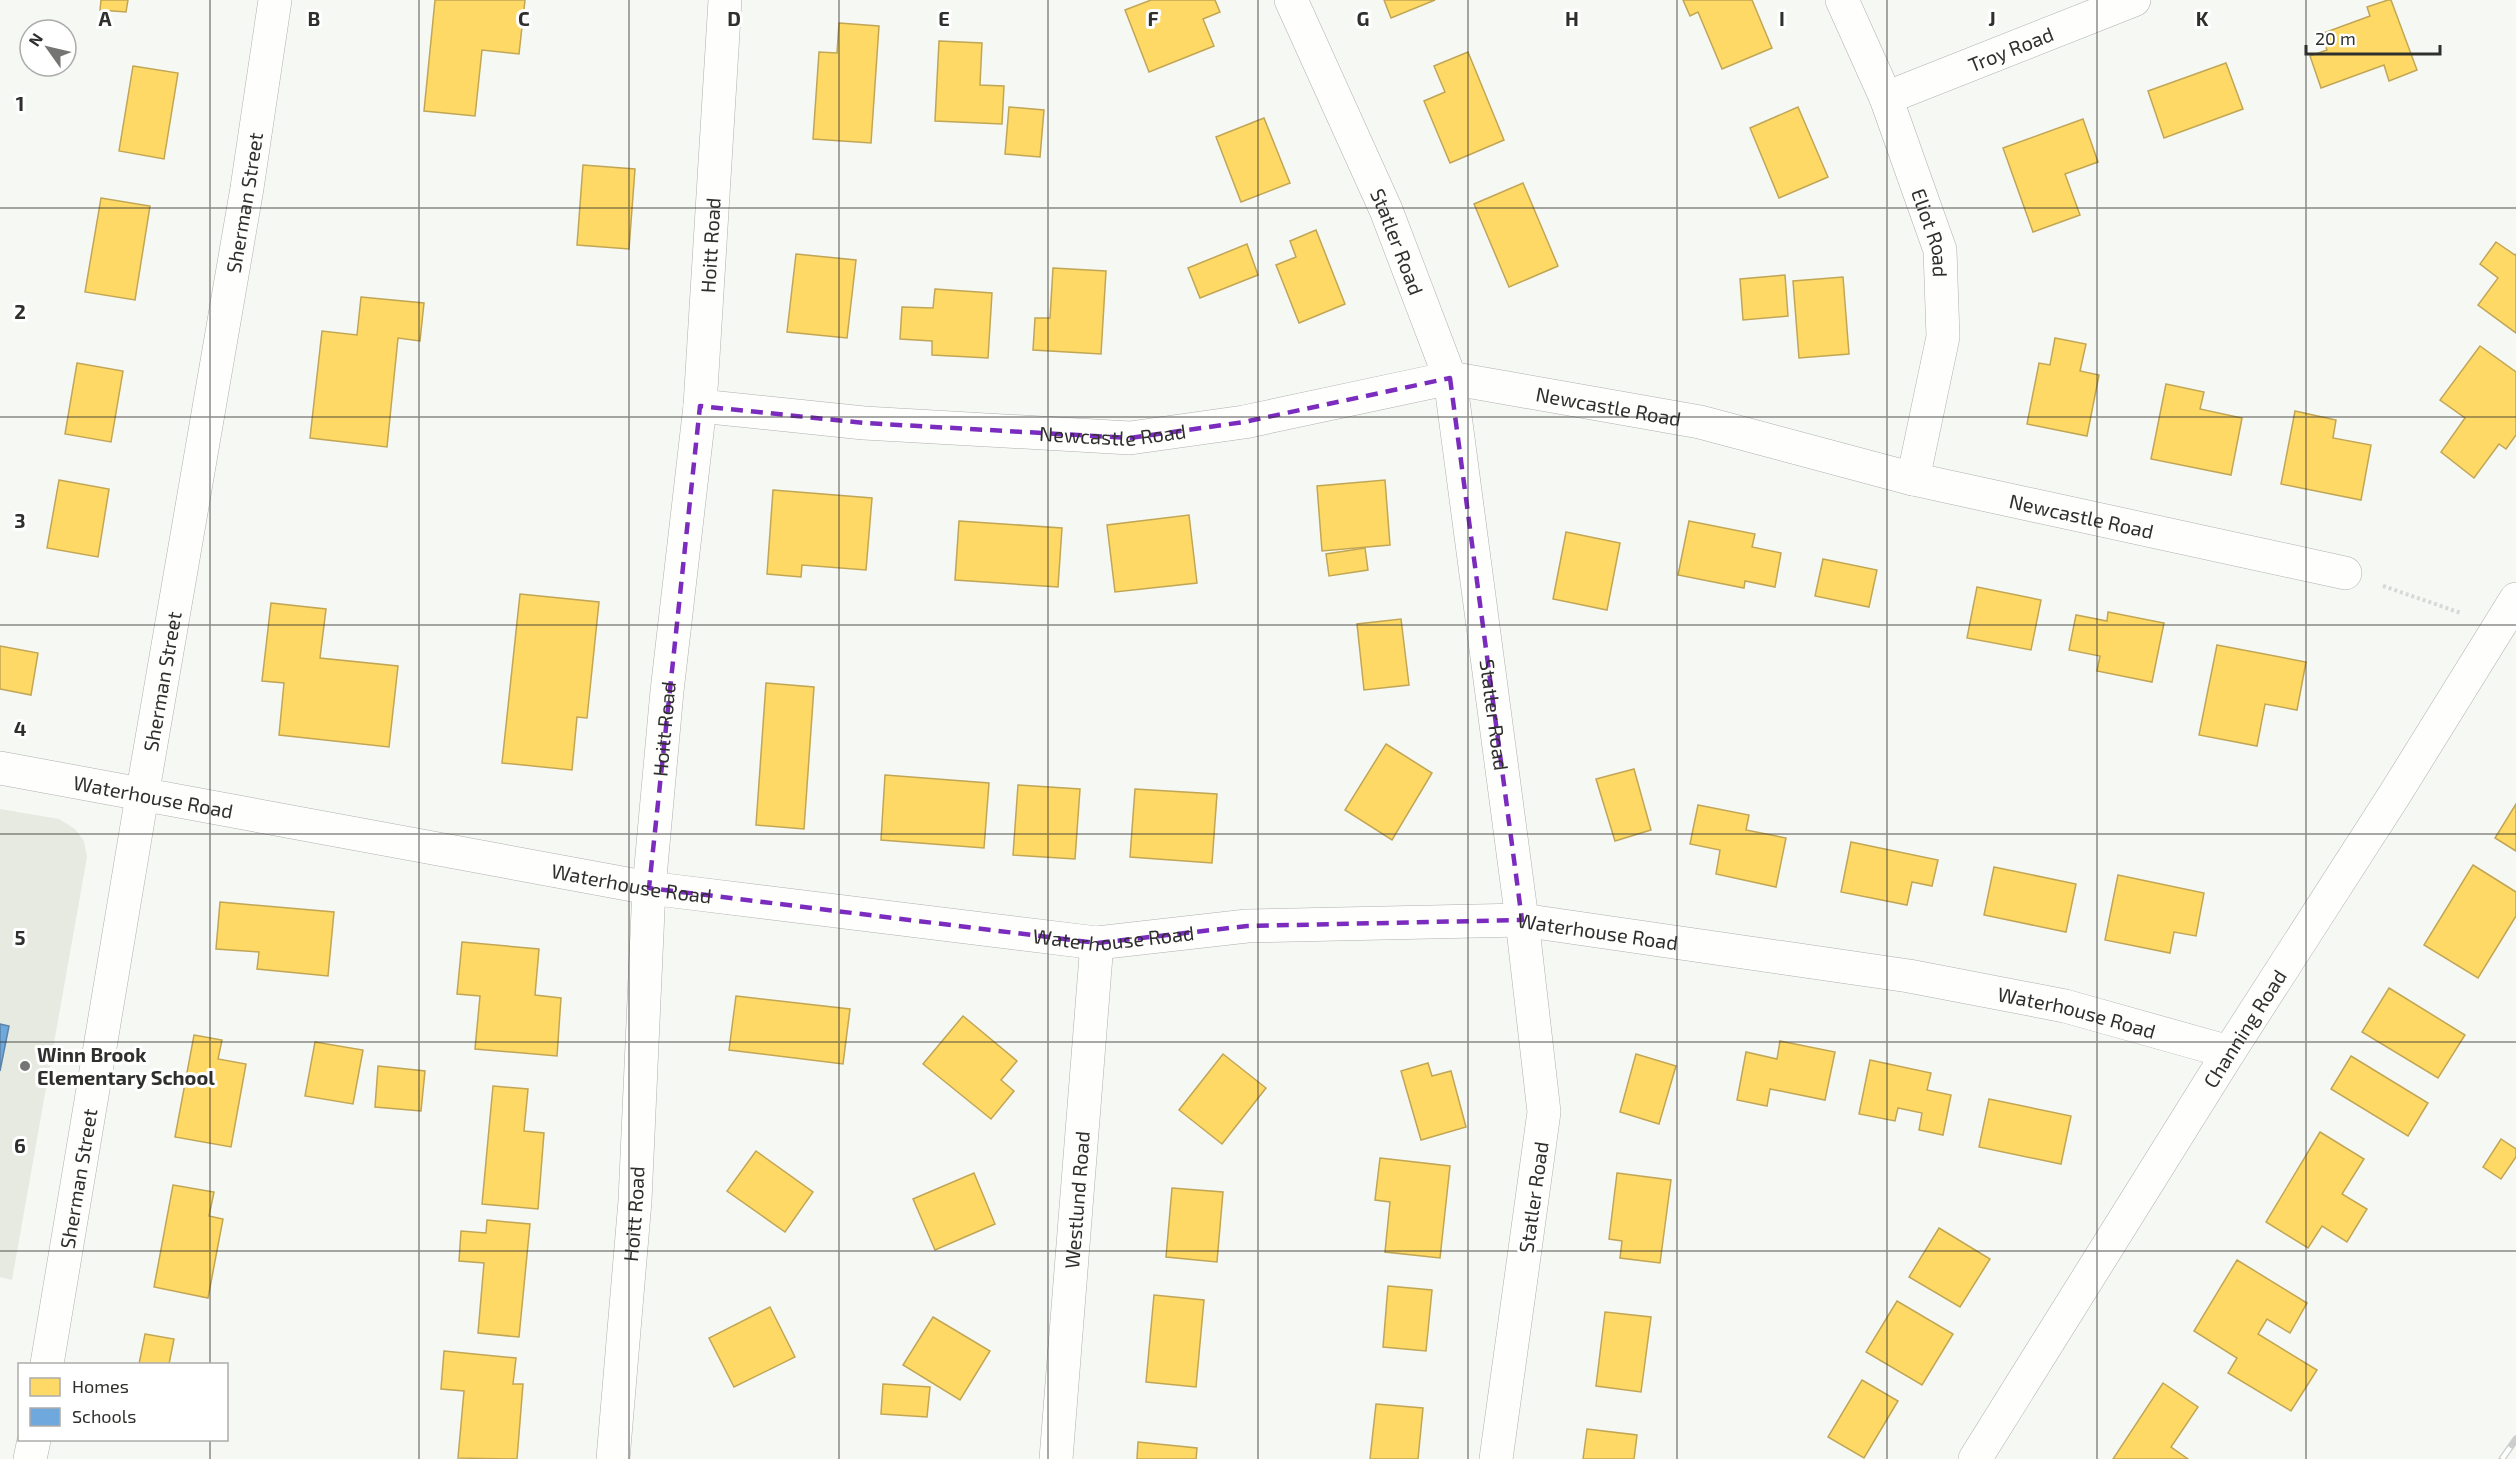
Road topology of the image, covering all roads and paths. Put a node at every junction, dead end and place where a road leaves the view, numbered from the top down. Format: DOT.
graph roads {
  1 [pos="275,0"];
  2 [pos="724,0"];
  3 [pos="1291,0"];
  4 [pos="1842,0"];
  5 [pos="2134,0"];
  6 [pos="1886,98"];
  7 [pos="1450,378"];
  8 [pos="700,406"];
  9 [pos="1913,479"];
  10 [pos="2345,573"];
  11 [pos="2516,599"];
  12 [pos="2499,626"];
  13 [pos="0,768"];
  14 [pos="141,796"];
  15 [pos="649,888"];
  16 [pos="1522,921"];
  17 [pos="1097,943"];
  18 [pos="2229,1052"];
  19 [pos="47,1363"];
  20 [pos="34,1441"];
  21 [pos="30,1459"];
  22 [pos="614,1459"];
  23 [pos="1056,1459"];
  24 [pos="1496,1459"];
  25 [pos="1975,1459"];
  1 -- 14 [label="street, Sherman Street"];
  2 -- 8 [label="street, Hoitt Road"];
  3 -- 7 [label="street, Statler Road"];
  4 -- 6 [label="street, Eliot Road"];
  5 -- 6 [label="street, Troy Road"];
  6 -- 9 [label="street, Eliot Road"];
  7 -- 8 [label="street, Newcastle Road"];
  7 -- 9 [label="street, Newcastle Road"];
  7 -- 16 [label="street, Statler Road"];
  8 -- 15 [label="street, Hoitt Road"];
  9 -- 10 [label="street, Newcastle Road"];
  10 -- 12 [label="path"];
  11 -- 12 [label="street, Channing Road"];
  12 -- 18 [label="street, Channing Road"];
  13 -- 14 [label="street, Waterhouse Road"];
  14 -- 15 [label="street, Waterhouse Road"];
  14 -- 19 [label="street, Sherman Street"];
  15 -- 17 [label="street, Waterhouse Road"];
  15 -- 22 [label="street, Hoitt Road"];
  16 -- 17 [label="street, Waterhouse Road"];
  16 -- 18 [label="street, Waterhouse Road"];
  16 -- 24 [label="street, Statler Road"];
  17 -- 23 [label="street, Westlund Road"];
  18 -- 25 [label="street, Channing Road"];
  20 -- 21 [label="street"];
}
